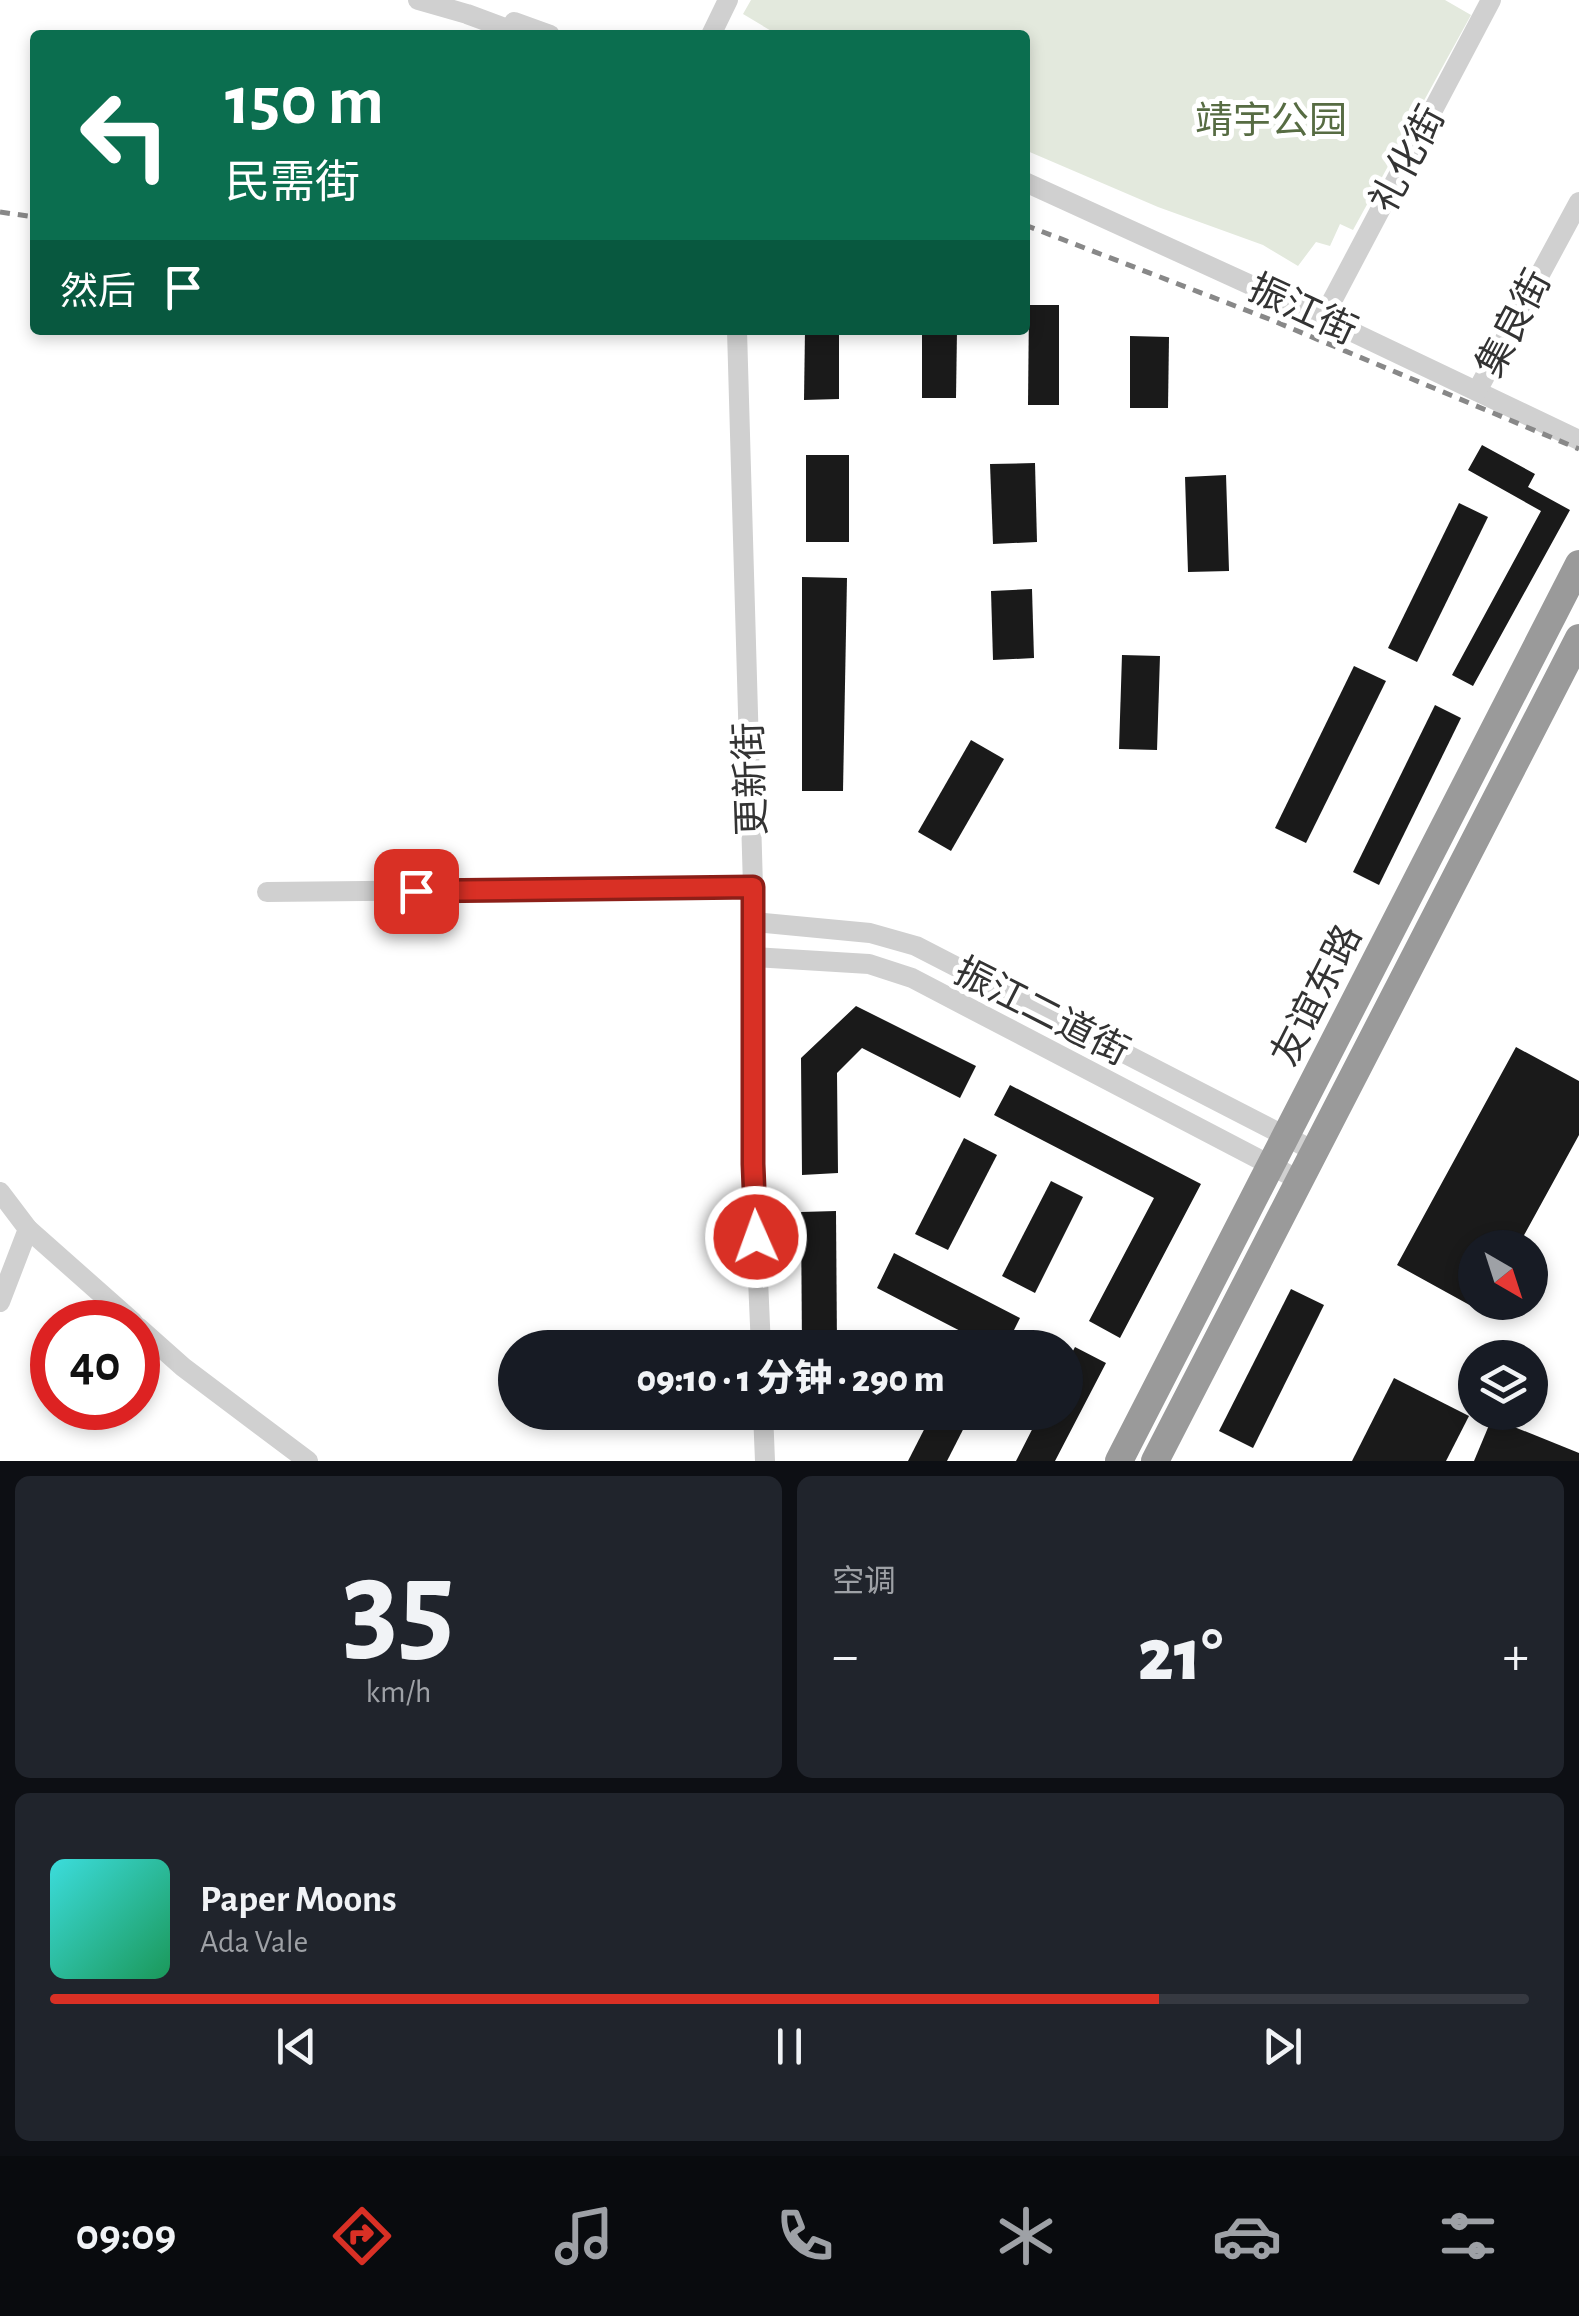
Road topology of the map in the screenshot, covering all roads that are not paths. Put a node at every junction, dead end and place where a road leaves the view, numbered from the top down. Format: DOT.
graph roads {
  1 [pos="418,0"];
  2 [pos="453,0"];
  3 [pos="728,0"];
  4 [pos="1491,0"];
  5 [pos="510,30"];
  6 [pos="536,30"];
  7 [pos="713,30"];
  8 [pos="1030,184"];
  9 [pos="1579,202"];
  10 [pos="1324,318"];
  11 [pos="738,335"];
  12 [pos="1476,391"];
  13 [pos="1579,440"];
  14 [pos="1579,564"];
  15 [pos="1579,638"];
  16 [pos="753,887"];
  17 [pos="267,892"];
  18 [pos="754,922"];
  19 [pos="754,957"];
  20 [pos="1286,1136"];
  21 [pos="1314,1151"];
  22 [pos="1271,1166"];
  23 [pos="1299,1180"];
  24 [pos="0,1192"];
  25 [pos="28,1229"];
  26 [pos="107,1300"];
  27 [pos="0,1302"];
  28 [pos="760,1330"];
  29 [pos="160,1347"];
  30 [pos="765,1430"];
  31 [pos="308,1461"];
  32 [pos="766,1461"];
  33 [pos="1119,1461"];
  34 [pos="1155,1461"];
  1 -- 5 [label="street"];
  2 -- 6 [label="street"];
  3 -- 7 [label="street"];
  4 -- 10 [label="street, 礼化街"];
  8 -- 10 [label="street, 振江街"];
  9 -- 12 [label="street, 集良街"];
  10 -- 12 [label="street, 振江街"];
  11 -- 16 [label="street, 更新街"];
  12 -- 13 [label="street, 振江街"];
  14 -- 20 [label="highway, 友谊东路"];
  15 -- 21 [label="highway, 友谊东路"];
  16 -- 17 [label="street"];
  16 -- 18 [label="street, 更新街"];
  18 -- 19 [label="street, 更新街"];
  18 -- 20 [label="street, 振江二道街"];
  19 -- 22 [label="street, 振江二道街"];
  19 -- 28 [label="street, 更新街"];
  20 -- 21 [label="street, 振江二道街"];
  20 -- 22 [label="highway, 友谊东路"];
  21 -- 23 [label="highway, 友谊东路"];
  22 -- 23 [label="street, 振江二道街"];
  22 -- 33 [label="highway, 友谊东路"];
  23 -- 34 [label="highway, 友谊东路"];
  24 -- 25 [label="street"];
  25 -- 26 [label="street"];
  25 -- 27 [label="street"];
  29 -- 31 [label="street"];
  30 -- 32 [label="street"];
}
